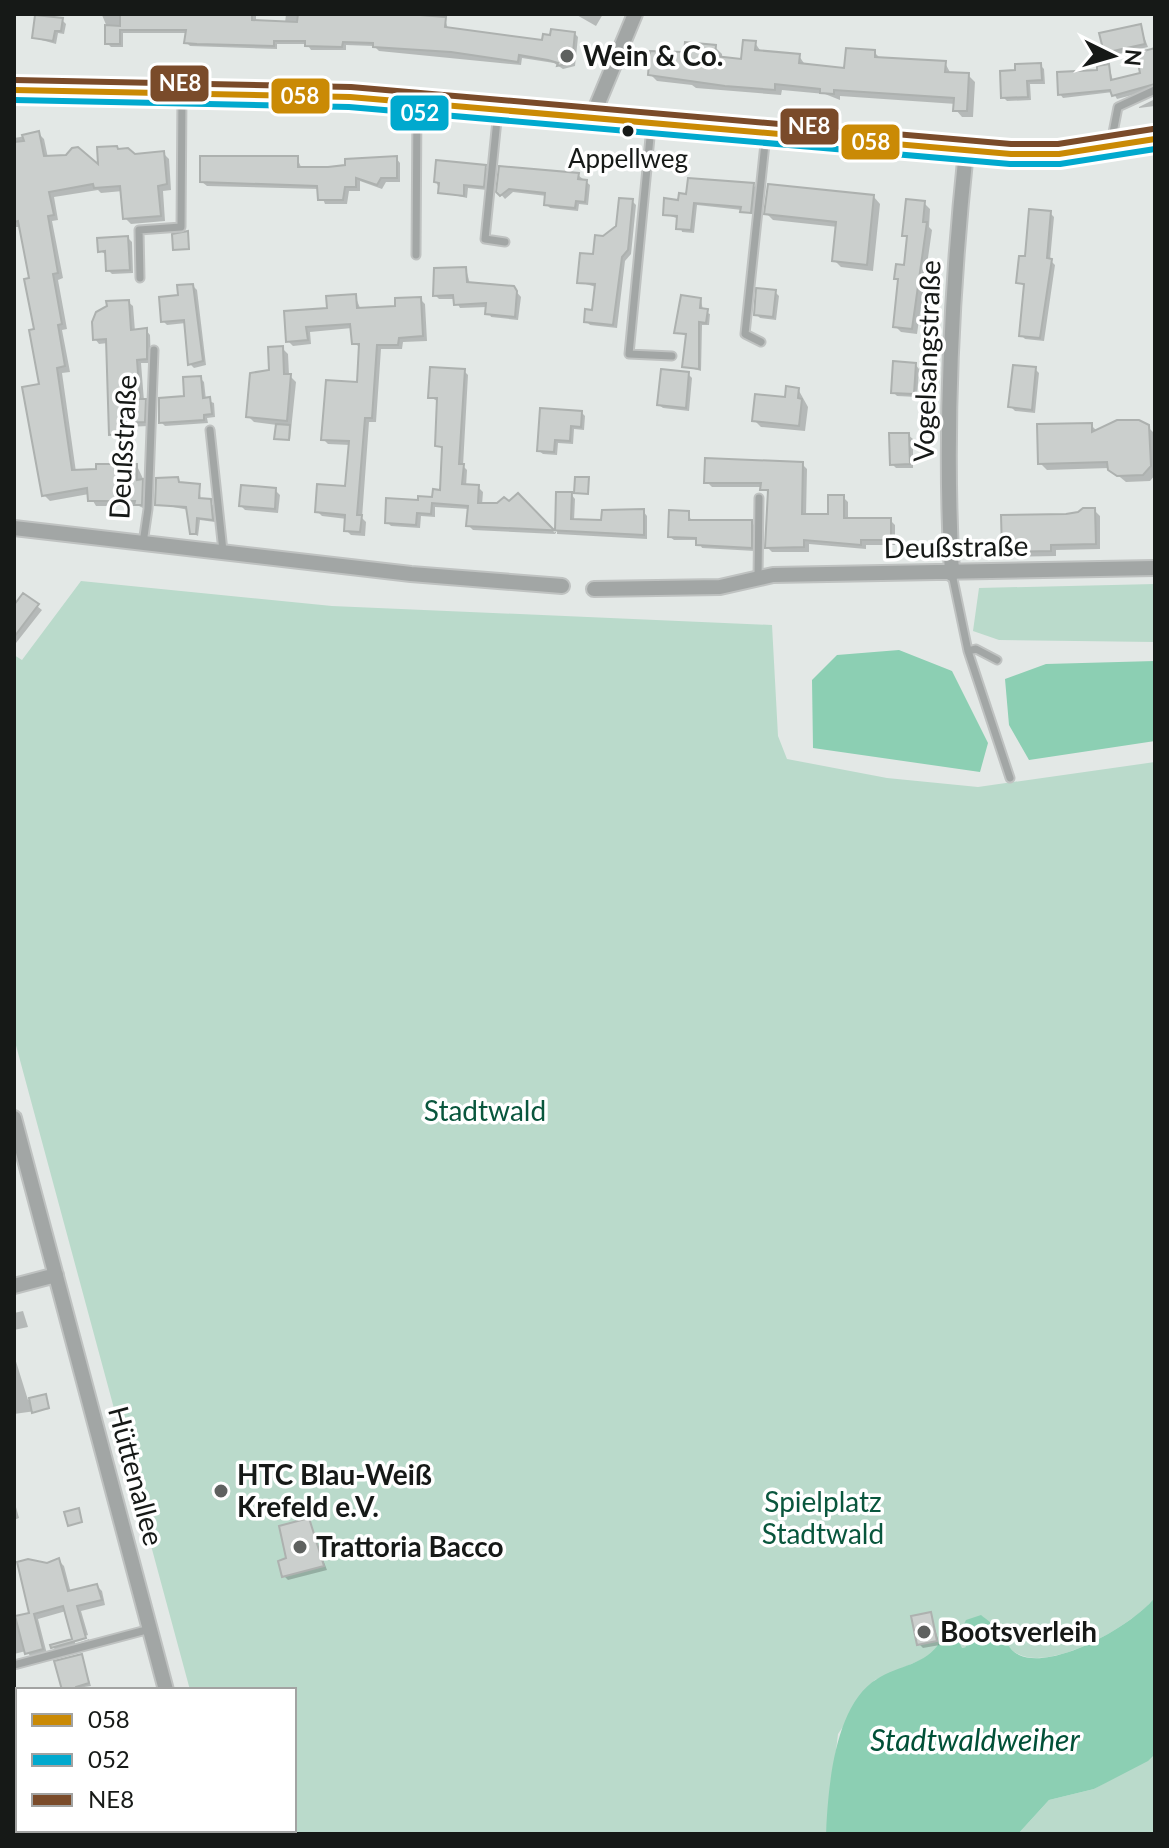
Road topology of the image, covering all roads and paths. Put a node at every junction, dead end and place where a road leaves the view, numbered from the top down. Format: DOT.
graph roads {
  1 [pos="635,14"];
  2 [pos="14,90"];
  3 [pos="1155,90"];
  4 [pos="182,93"];
  5 [pos="417,102"];
  6 [pos="498,108"];
  7 [pos="593,115"];
  8 [pos="651,121"];
  9 [pos="767,132"];
  10 [pos="1155,139"];
  11 [pos="1110,148"];
  12 [pos="966,151"];
  13 [pos="505,242"];
  14 [pos="416,255"];
  15 [pos="140,278"];
  16 [pos="761,342"];
  17 [pos="154,350"];
  18 [pos="672,356"];
  19 [pos="210,430"];
  20 [pos="759,498"];
  21 [pos="14,528"];
  22 [pos="143,545"];
  23 [pos="224,554"];
  24 [pos="1155,568"];
  25 [pos="952,574"];
  26 [pos="758,578"];
  27 [pos="562,586"];
  28 [pos="594,589"];
  29 [pos="968,651"];
  30 [pos="997,660"];
  31 [pos="1010,778"];
  32 [pos="14,1118"];
  33 [pos="56,1275"];
  34 [pos="14,1286"];
  35 [pos="150,1629"];
  36 [pos="14,1665"];
  37 [pos="165,1688"];
  1 -- 7 [label="street"];
  2 -- 4 [label="main road"];
  3 -- 11 [label="lane"];
  4 -- 5 [label="main road"];
  4 -- 15 [label="lane"];
  5 -- 6 [label="main road"];
  5 -- 14 [label="lane"];
  6 -- 7 [label="main road"];
  6 -- 13 [label="lane"];
  7 -- 8 [label="main road"];
  8 -- 9 [label="main road"];
  8 -- 18 [label="lane"];
  9 -- 12 [label="main road"];
  9 -- 16 [label="lane"];
  10 -- 11 [label="main road"];
  11 -- 12 [label="main road"];
  12 -- 25 [label="street, Vogelsangstraße"];
  17 -- 22 [label="lane, Deußstraße"];
  19 -- 23 [label="lane"];
  20 -- 26 [label="lane"];
  21 -- 22 [label="street, Deußstraße"];
  22 -- 23 [label="street, Deußstraße"];
  23 -- 27 [label="street, Deußstraße"];
  24 -- 25 [label="street, Deußstraße"];
  25 -- 26 [label="street, Deußstraße"];
  25 -- 29 [label="lane"];
  26 -- 28 [label="street, Deußstraße"];
  29 -- 30 [label="lane"];
  29 -- 31 [label="lane"];
  32 -- 33 [label="street, Hüttenallee"];
  33 -- 34 [label="street"];
  33 -- 35 [label="street, Hüttenallee"];
  35 -- 36 [label="lane"];
  35 -- 37 [label="street, Hüttenallee"];
}
